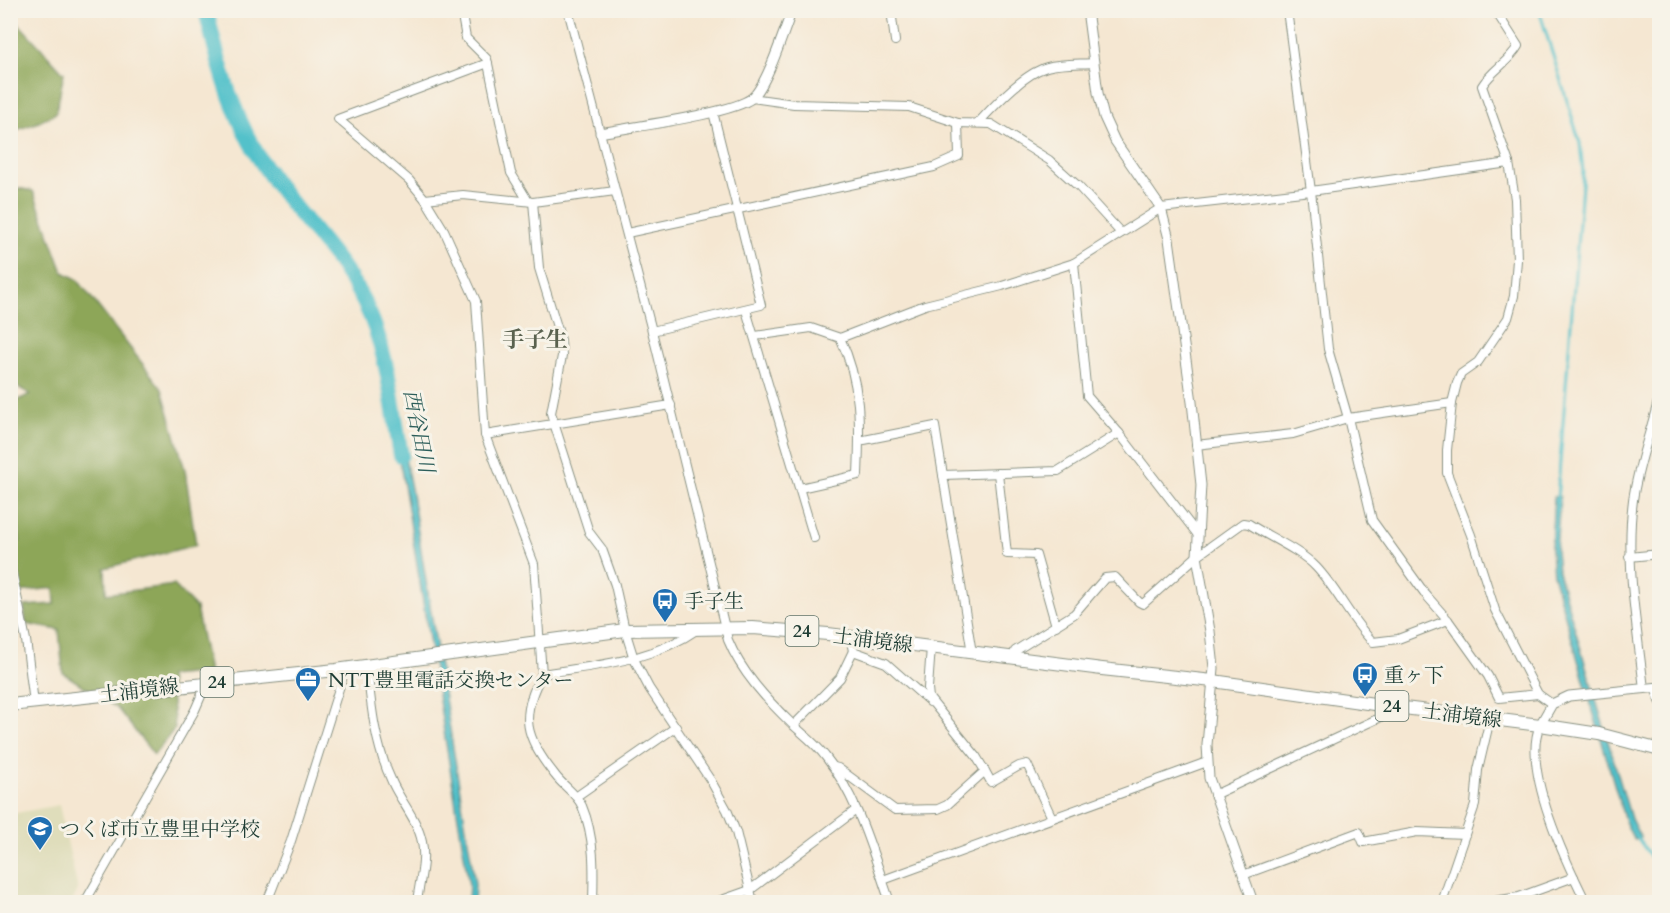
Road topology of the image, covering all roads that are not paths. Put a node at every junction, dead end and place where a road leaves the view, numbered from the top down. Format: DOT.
graph roads {
  1 [pos="461,10"];
  2 [pos="568,10"];
  3 [pos="792,10"];
  4 [pos="891,10"];
  5 [pos="1087,10"];
  6 [pos="1287,10"];
  7 [pos="1495,10"];
  8 [pos="895,41"];
  9 [pos="488,63"];
  10 [pos="1094,63"];
  11 [pos="752,98"];
  12 [pos="713,112"];
  13 [pos="958,123"];
  14 [pos="978,123"];
  15 [pos="600,133"];
  16 [pos="1509,163"];
  17 [pos="615,191"];
  18 [pos="1311,191"];
  19 [pos="425,200"];
  20 [pos="531,201"];
  21 [pos="1161,208"];
  22 [pos="738,210"];
  23 [pos="627,233"];
  24 [pos="1121,233"];
  25 [pos="1074,263"];
  26 [pos="746,309"];
  27 [pos="652,331"];
  28 [pos="755,336"];
  29 [pos="840,338"];
  30 [pos="1659,393"];
  31 [pos="1452,403"];
  32 [pos="671,405"];
  33 [pos="1657,413"];
  34 [pos="1348,418"];
  35 [pos="554,423"];
  36 [pos="1119,433"];
  37 [pos="485,435"];
  38 [pos="859,441"];
  39 [pos="1196,445"];
  40 [pos="998,473"];
  41 [pos="943,476"];
  42 [pos="800,488"];
  43 [pos="1198,535"];
  44 [pos="814,538"];
  45 [pos="1659,554"];
  46 [pos="1197,556"];
  47 [pos="1629,556"];
  48 [pos="10,562"];
  49 [pos="1448,620"];
  50 [pos="1056,626"];
  51 [pos="724,628"];
  52 [pos="699,629"];
  53 [pos="625,630"];
  54 [pos="850,636"];
  55 [pos="540,641"];
  56 [pos="931,647"];
  57 [pos="853,651"];
  58 [pos="972,653"];
  59 [pos="1014,658"];
  60 [pos="634,659"];
  61 [pos="367,666"];
  62 [pos="343,669"];
  63 [pos="542,674"];
  64 [pos="1213,681"];
  65 [pos="204,683"];
  66 [pos="1657,688"];
  67 [pos="1644,689"];
  68 [pos="1538,694"];
  69 [pos="1659,701"];
  70 [pos="34,703"];
  71 [pos="932,703"];
  72 [pos="1552,704"];
  73 [pos="10,705"];
  74 [pos="1388,706"];
  75 [pos="1490,719"];
  76 [pos="1540,724"];
  77 [pos="794,725"];
  78 [pos="676,727"];
  79 [pos="1659,750"];
  80 [pos="1207,762"];
  81 [pos="833,767"];
  82 [pos="985,771"];
  83 [pos="1214,795"];
  84 [pos="577,796"];
  85 [pos="856,810"];
  86 [pos="1052,818"];
  87 [pos="1465,834"];
  88 [pos="1243,875"];
  89 [pos="1574,877"];
  90 [pos="883,880"];
  91 [pos="750,890"];
  92 [pos="85,903"];
  93 [pos="267,903"];
  94 [pos="417,903"];
  95 [pos="593,903"];
  96 [pos="716,903"];
  97 [pos="753,903"];
  98 [pos="890,903"];
  99 [pos="1253,903"];
  100 [pos="1442,903"];
  101 [pos="1488,903"];
  102 [pos="1586,903"];
  1 -- 9 [label="street"];
  2 -- 15 [label="street"];
  3 -- 11 [label="street"];
  4 -- 8 [label="street"];
  5 -- 10 [label="street"];
  6 -- 18 [label="street"];
  7 -- 16 [label="street"];
  9 -- 19 [label="street"];
  9 -- 20 [label="street"];
  10 -- 14 [label="street"];
  10 -- 21 [label="street"];
  11 -- 12 [label="street"];
  11 -- 13 [label="street"];
  12 -- 15 [label="street"];
  12 -- 22 [label="street"];
  13 -- 14 [label="street"];
  13 -- 22 [label="street"];
  14 -- 24 [label="street"];
  15 -- 17 [label="street"];
  16 -- 18 [label="street"];
  16 -- 31 [label="street"];
  17 -- 20 [label="street"];
  17 -- 23 [label="street"];
  18 -- 21 [label="street"];
  18 -- 34 [label="street"];
  19 -- 20 [label="street"];
  19 -- 37 [label="street"];
  20 -- 35 [label="street"];
  21 -- 24 [label="street"];
  21 -- 39 [label="street"];
  22 -- 23 [label="street"];
  22 -- 26 [label="street"];
  23 -- 27 [label="street"];
  24 -- 25 [label="street"];
  25 -- 29 [label="street"];
  25 -- 36 [label="street"];
  26 -- 27 [label="street"];
  26 -- 28 [label="street"];
  27 -- 32 [label="street"];
  28 -- 29 [label="street"];
  28 -- 42 [label="street"];
  29 -- 38 [label="street"];
  30 -- 33 [label="street"];
  31 -- 34 [label="street"];
  31 -- 68 [label="street"];
  32 -- 35 [label="street"];
  32 -- 51 [label="street"];
  33 -- 47 [label="street"];
  34 -- 39 [label="street"];
  34 -- 49 [label="street"];
  35 -- 37 [label="street"];
  35 -- 53 [label="street"];
  36 -- 40 [label="street"];
  36 -- 43 [label="street"];
  37 -- 55 [label="street"];
  38 -- 41 [label="street"];
  38 -- 42 [label="street"];
  39 -- 43 [label="street"];
  40 -- 41 [label="street"];
  40 -- 50 [label="street"];
  41 -- 58 [label="street"];
  42 -- 44 [label="street"];
  43 -- 46 [label="street"];
  45 -- 47 [label="street"];
  46 -- 49 [label="street"];
  46 -- 50 [label="street"];
  46 -- 64 [label="street"];
  47 -- 67 [label="street"];
  48 -- 70 [label="street"];
  49 -- 68 [label="street"];
  50 -- 59 [label="street"];
  51 -- 52 [label="main road, 土浦境線 / 24"];
  51 -- 54 [label="main road, 土浦境線 / 24"];
  51 -- 77 [label="street"];
  52 -- 53 [label="main road, 土浦境線 / 24"];
  52 -- 60 [label="street"];
  53 -- 55 [label="main road, 土浦境線 / 24"];
  53 -- 60 [label="street"];
  54 -- 56 [label="main road, 土浦境線 / 24"];
  54 -- 57 [label="street"];
  55 -- 61 [label="main road, 土浦境線 / 24"];
  55 -- 63 [label="street"];
  56 -- 58 [label="main road, 土浦境線 / 24"];
  56 -- 71 [label="street"];
  57 -- 71 [label="street"];
  57 -- 77 [label="street"];
  58 -- 59 [label="main road, 土浦境線 / 24"];
  59 -- 64 [label="main road, 土浦境線 / 24"];
  60 -- 63 [label="street"];
  60 -- 78 [label="street"];
  61 -- 62 [label="main road, 土浦境線 / 24"];
  61 -- 94 [label="street"];
  62 -- 65 [label="main road, 土浦境線 / 24"];
  62 -- 93 [label="street"];
  63 -- 84 [label="street"];
  64 -- 74 [label="main road, 土浦境線 / 24"];
  64 -- 80 [label="street"];
  65 -- 70 [label="main road, 土浦境線 / 24"];
  65 -- 92 [label="street"];
  66 -- 67 [label="street"];
  66 -- 69 [label="street"];
  67 -- 72 [label="street"];
  68 -- 72 [label="street"];
  70 -- 73 [label="main road, 土浦境線 / 24"];
  71 -- 82 [label="street"];
  72 -- 76 [label="street"];
  74 -- 75 [label="main road, 土浦境線 / 24"];
  74 -- 83 [label="street"];
  75 -- 76 [label="main road, 土浦境線 / 24"];
  75 -- 87 [label="street"];
  76 -- 79 [label="main road, 土浦境線 / 24"];
  76 -- 89 [label="street"];
  77 -- 81 [label="street"];
  78 -- 84 [label="street"];
  78 -- 91 [label="street"];
  80 -- 83 [label="street"];
  80 -- 86 [label="street"];
  81 -- 82 [label="street"];
  81 -- 85 [label="street"];
  82 -- 86 [label="street"];
  83 -- 88 [label="street"];
  84 -- 95 [label="street"];
  85 -- 90 [label="street"];
  85 -- 91 [label="street"];
  86 -- 90 [label="street"];
  87 -- 88 [label="street"];
  87 -- 100 [label="street"];
  88 -- 99 [label="street"];
  89 -- 101 [label="street"];
  89 -- 102 [label="street"];
  90 -- 98 [label="street"];
  91 -- 96 [label="street"];
  91 -- 97 [label="street"];
}
